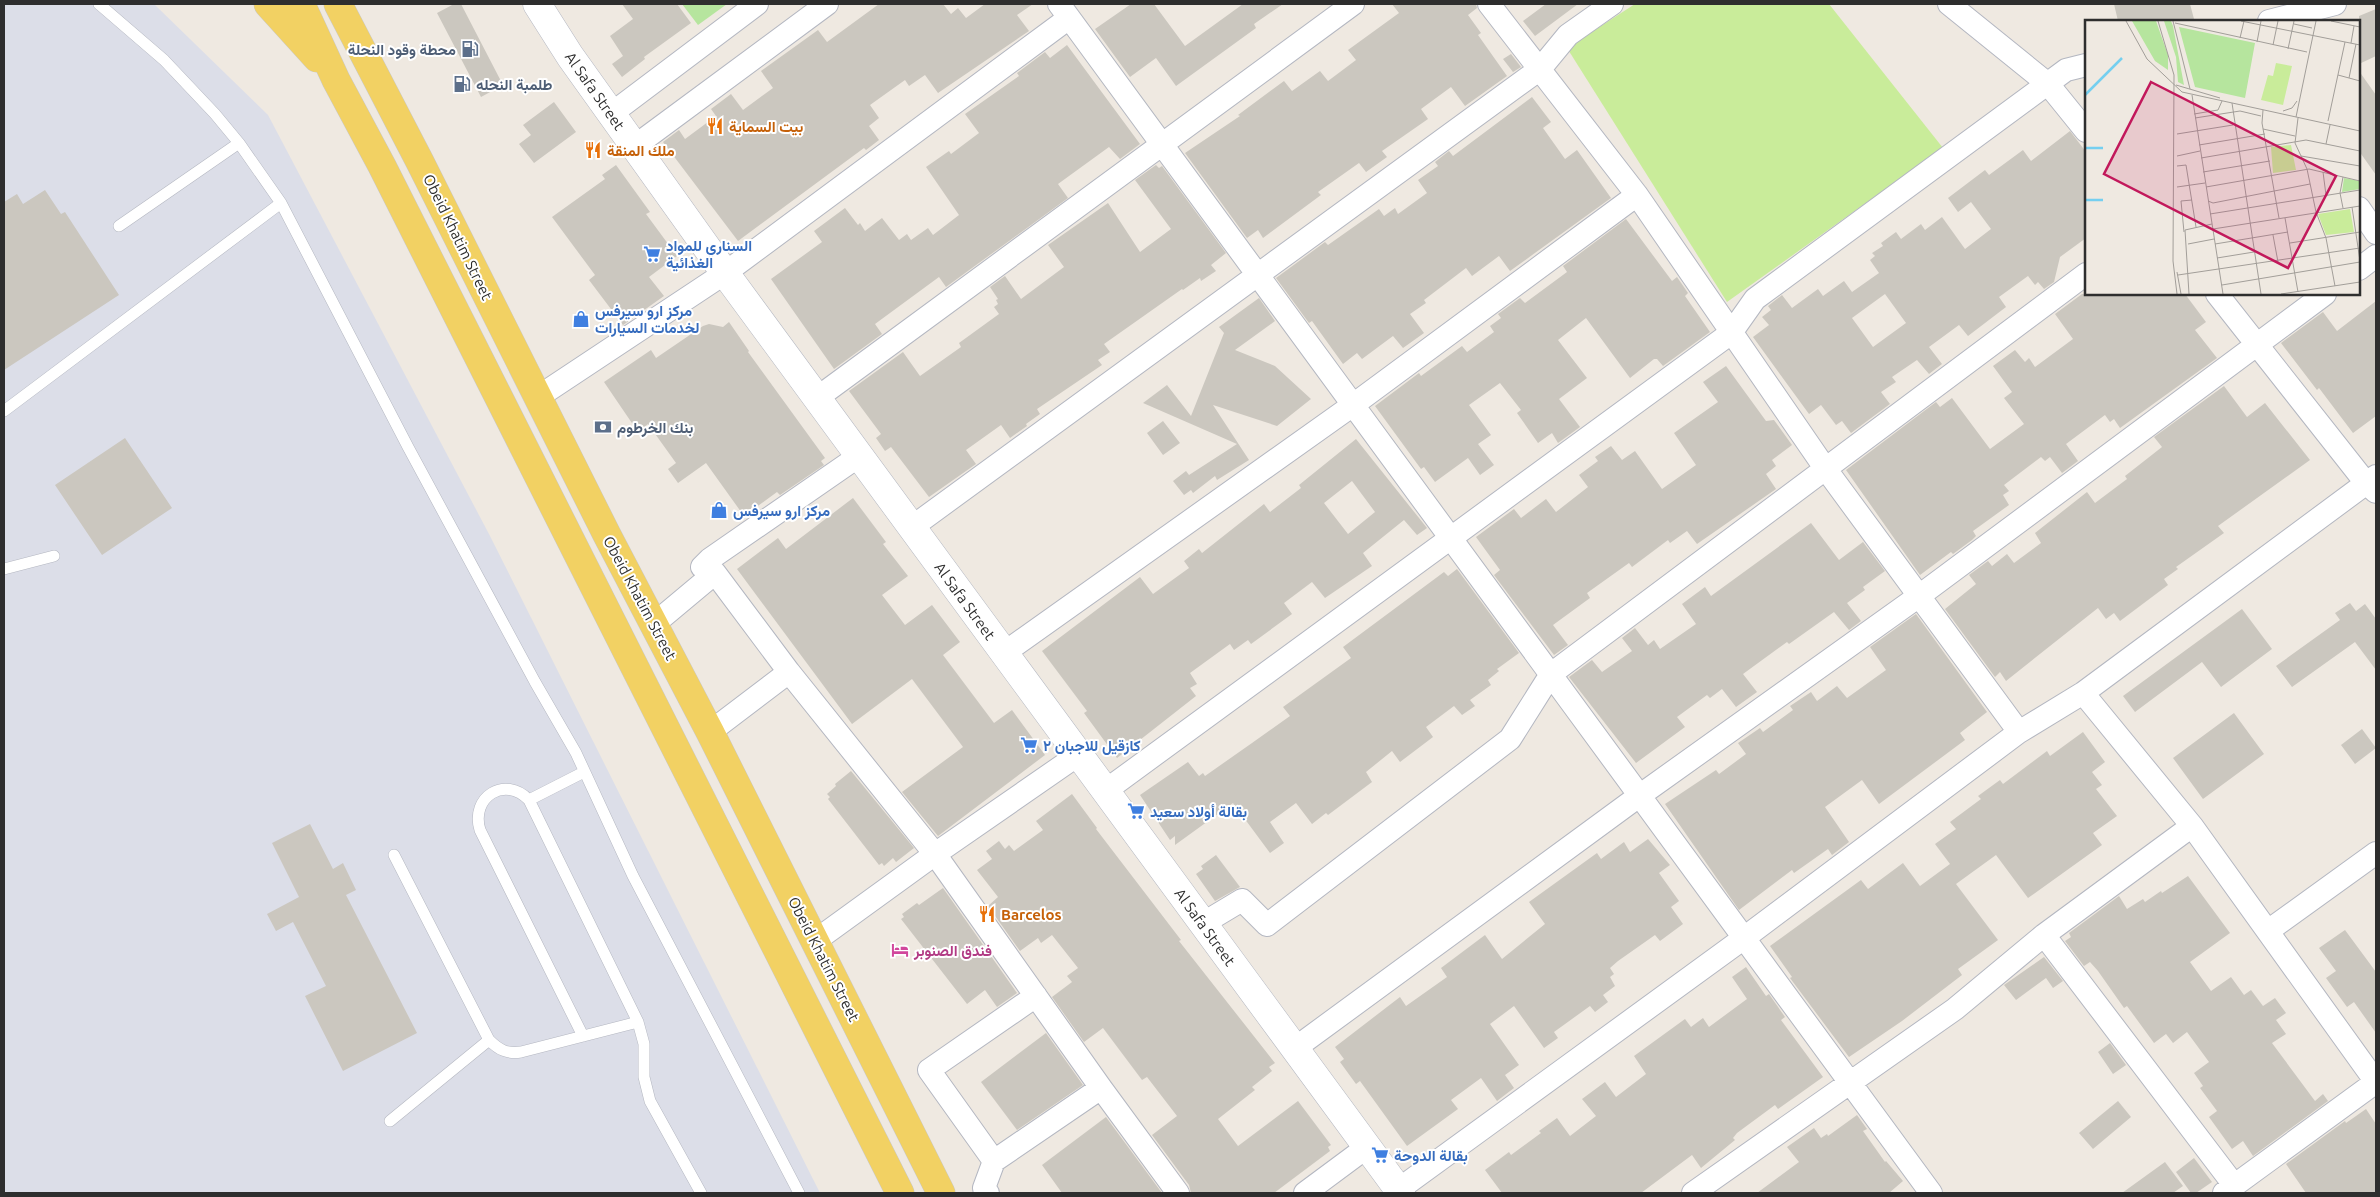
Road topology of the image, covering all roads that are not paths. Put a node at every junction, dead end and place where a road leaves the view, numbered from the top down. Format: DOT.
graph roads {
  1 [pos="99,4"];
  2 [pos="268,4"];
  3 [pos="302,4"];
  4 [pos="338,4"];
  5 [pos="537,4"];
  6 [pos="757,4"];
  7 [pos="827,4"];
  8 [pos="1353,4"];
  9 [pos="1489,4"];
  10 [pos="1612,4"];
  11 [pos="1949,4"];
  12 [pos="2335,4"];
  13 [pos="1064,11"];
  14 [pos="2273,20"];
  15 [pos="2085,65"];
  16 [pos="1540,69"];
  17 [pos="336,80"];
  18 [pos="2048,84"];
  19 [pos="611,114"];
  20 [pos="2085,130"];
  21 [pos="239,143"];
  22 [pos="1161,144"];
  23 [pos="634,146"];
  24 [pos="1637,195"];
  25 [pos="281,203"];
  26 [pos="2360,209"];
  27 [pos="119,226"];
  28 [pos="2376,233"];
  29 [pos="2376,256"];
  30 [pos="2360,268"];
  31 [pos="725,273"];
  32 [pos="1257,274"];
  33 [pos="2085,275"];
  34 [pos="2218,295"];
  35 [pos="2324,295"];
  36 [pos="1731,333"];
  37 [pos="2256,344"];
  38 [pos="538,397"];
  39 [pos="816,398"];
  40 [pos="1353,405"];
  41 [pos="4,411"];
  42 [pos="859,456"];
  43 [pos="1825,468"];
  44 [pos="2373,484"];
  45 [pos="912,527"];
  46 [pos="1451,539"];
  47 [pos="54,556"];
  48 [pos="4,569"];
  49 [pos="715,574"];
  50 [pos="1919,596"];
  51 [pos="654,624"];
  52 [pos="1004,654"];
  53 [pos="789,672"];
  54 [pos="1550,674"];
  55 [pos="2083,693"];
  56 [pos="710,732"];
  57 [pos="2019,732"];
  58 [pos="1078,754"];
  59 [pos="584,772"];
  60 [pos="1105,791"];
  61 [pos="1640,796"];
  62 [pos="529,800"];
  63 [pos="2192,826"];
  64 [pos="2376,853"];
  65 [pos="935,854"];
  66 [pos="394,855"];
  67 [pos="1202,924"];
  68 [pos="2268,931"];
  69 [pos="2044,935"];
  70 [pos="1744,938"];
  71 [pos="815,941"];
  72 [pos="1036,996"];
  73 [pos="638,1022"];
  74 [pos="583,1036"];
  75 [pos="489,1040"];
  76 [pos="1294,1049"];
  77 [pos="1849,1081"];
  78 [pos="2376,1082"];
  79 [pos="1101,1088"];
  80 [pos="390,1121"];
  81 [pos="1367,1148"];
  82 [pos="994,1161"];
  83 [pos="2229,1189"];
  84 [pos="1400,1192"];
  85 [pos="701,1193"];
  86 [pos="799,1193"];
  87 [pos="900,1193"];
  88 [pos="941,1193"];
  89 [pos="988,1193"];
  90 [pos="1178,1193"];
  91 [pos="1305,1193"];
  92 [pos="1693,1193"];
  93 [pos="1931,1193"];
  1 -- 21 [label="lane"];
  2 -- 17 [label="main road"];
  3 -- 17 [label="main road"];
  4 -- 38 [label="main road, Obeid Khatim Street"];
  5 -- 19 [label="street, Al Safa Street"];
  6 -- 19 [label="street"];
  7 -- 23 [label="street"];
  8 -- 22 [label="street"];
  9 -- 16 [label="street"];
  10 -- 16 [label="street"];
  11 -- 18 [label="street"];
  12 -- 14 [label="street"];
  13 -- 22 [label="street"];
  13 -- 31 [label="street"];
  15 -- 18 [label="street"];
  16 -- 24 [label="street"];
  16 -- 32 [label="street"];
  17 -- 87 [label="main road"];
  18 -- 20 [label="street"];
  18 -- 36 [label="street"];
  19 -- 23 [label="street, Al Safa Street"];
  21 -- 25 [label="lane"];
  21 -- 27 [label="lane"];
  22 -- 32 [label="street"];
  22 -- 39 [label="street"];
  23 -- 31 [label="street, Al Safa Street"];
  24 -- 36 [label="street"];
  24 -- 40 [label="street"];
  25 -- 41 [label="lane"];
  25 -- 59 [label="lane"];
  26 -- 28 [label="street"];
  29 -- 30 [label="street"];
  31 -- 38 [label="street"];
  31 -- 39 [label="street, Al Safa Street"];
  32 -- 40 [label="street"];
  32 -- 45 [label="street"];
  33 -- 43 [label="street"];
  34 -- 37 [label="street"];
  35 -- 37 [label="street"];
  36 -- 43 [label="street"];
  36 -- 46 [label="street"];
  37 -- 44 [label="street"];
  37 -- 50 [label="street"];
  38 -- 51 [label="main road, Obeid Khatim Street"];
  39 -- 42 [label="street, Al Safa Street"];
  40 -- 46 [label="street"];
  40 -- 52 [label="street"];
  42 -- 45 [label="street, Al Safa Street"];
  42 -- 49 [label="street"];
  43 -- 50 [label="street"];
  43 -- 54 [label="street"];
  44 -- 55 [label="street"];
  45 -- 52 [label="street, Al Safa Street"];
  46 -- 54 [label="street"];
  46 -- 60 [label="street"];
  47 -- 48 [label="lane"];
  49 -- 51 [label="street"];
  49 -- 53 [label="street"];
  50 -- 57 [label="street"];
  50 -- 61 [label="street"];
  51 -- 56 [label="main road, Obeid Khatim Street"];
  52 -- 58 [label="street, Al Safa Street"];
  53 -- 56 [label="street"];
  53 -- 65 [label="street"];
  54 -- 61 [label="street"];
  54 -- 67 [label="street"];
  55 -- 57 [label="street"];
  55 -- 63 [label="street"];
  56 -- 71 [label="main road, Obeid Khatim Street"];
  57 -- 70 [label="street"];
  58 -- 60 [label="street, Al Safa Street"];
  58 -- 65 [label="street"];
  59 -- 62 [label="lane"];
  59 -- 86 [label="lane"];
  60 -- 67 [label="street, Al Safa Street"];
  61 -- 70 [label="street"];
  61 -- 76 [label="street"];
  62 -- 73 [label="lane"];
  62 -- 74 [label="lane"];
  63 -- 68 [label="street"];
  63 -- 69 [label="street"];
  64 -- 68 [label="street"];
  65 -- 71 [label="street"];
  65 -- 72 [label="street"];
  66 -- 75 [label="lane"];
  67 -- 76 [label="street, Al Safa Street"];
  68 -- 78 [label="street"];
  69 -- 77 [label="street"];
  69 -- 83 [label="street"];
  70 -- 77 [label="street"];
  70 -- 84 [label="street"];
  71 -- 88 [label="main road, Obeid Khatim Street"];
  72 -- 79 [label="street"];
  72 -- 82 [label="street"];
  73 -- 74 [label="lane"];
  73 -- 85 [label="lane"];
  74 -- 75 [label="lane"];
  75 -- 80 [label="lane"];
  76 -- 81 [label="street, Al Safa Street"];
  77 -- 92 [label="street"];
  77 -- 93 [label="street"];
  78 -- 83 [label="street"];
  79 -- 82 [label="street"];
  79 -- 90 [label="street"];
  81 -- 84 [label="street, Al Safa Street"];
  81 -- 91 [label="street"];
  82 -- 89 [label="street"];
}
